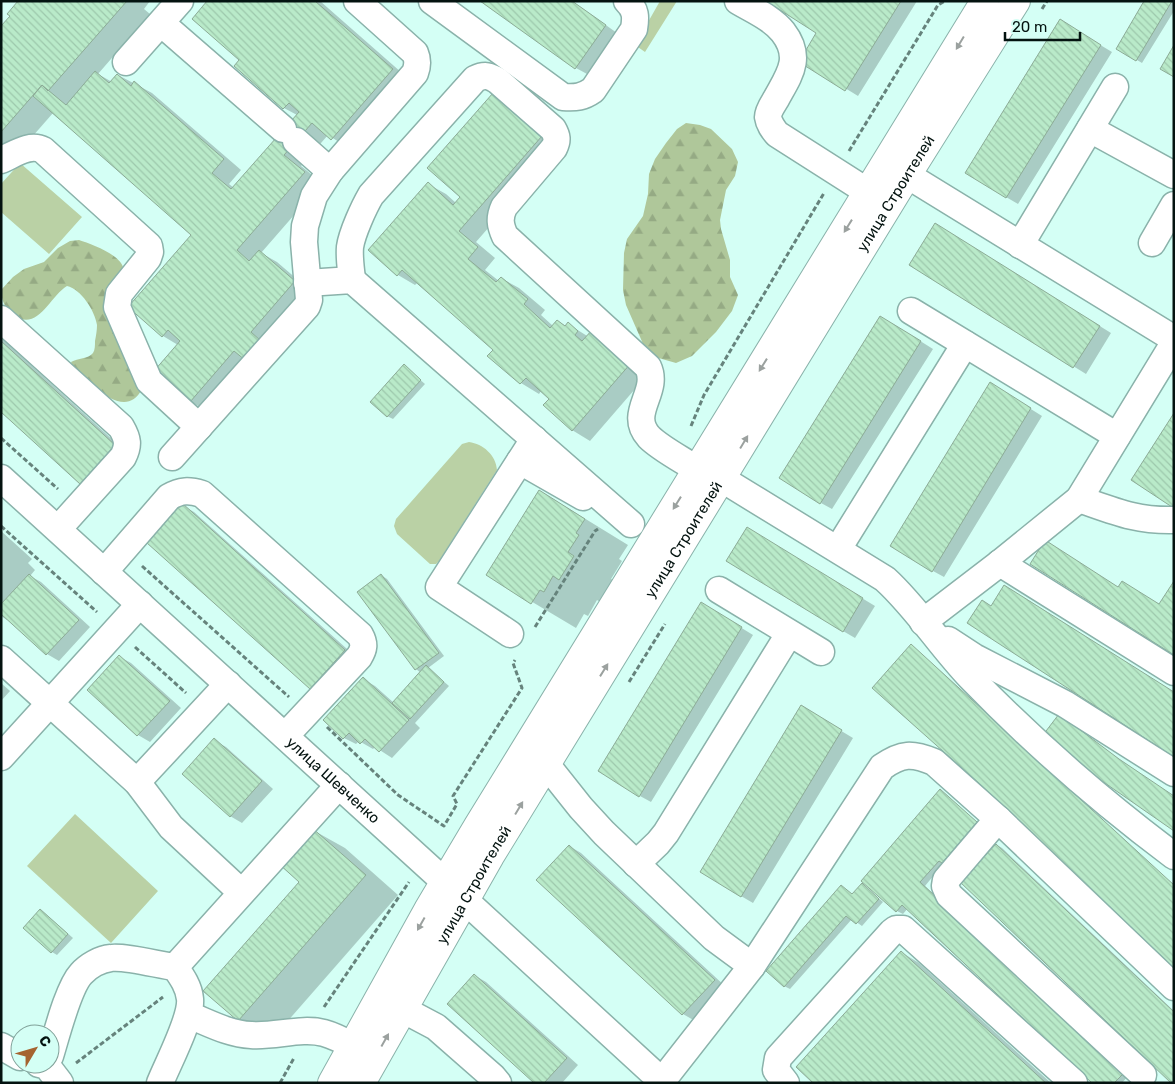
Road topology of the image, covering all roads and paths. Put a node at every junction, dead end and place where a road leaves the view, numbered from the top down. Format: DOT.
graph roads {
  1 [pos="180,1"];
  2 [pos="357,1"];
  3 [pos="432,1"];
  4 [pos="627,1"];
  5 [pos="738,1"];
  6 [pos="945,1"];
  7 [pos="985,1"];
  8 [pos="1016,1"];
  9 [pos="161,23"];
  10 [pos="126,62"];
  11 [pos="1115,87"];
  12 [pos="1090,129"];
  13 [pos="1,160"];
  14 [pos="330,171"];
  15 [pos="836,172"];
  16 [pos="907,175"];
  17 [pos="1174,175"];
  18 [pos="868,192"];
  19 [pos="1174,205"];
  20 [pos="1152,243"];
  21 [pos="1020,245"];
  22 [pos="352,280"];
  23 [pos="307,282"];
  24 [pos="911,311"];
  25 [pos="1,319"];
  26 [pos="1174,339"];
  27 [pos="1174,343"];
  28 [pos="965,344"];
  29 [pos="199,427"];
  30 [pos="1117,436"];
  31 [pos="1,438"];
  32 [pos="534,439"];
  33 [pos="675,455"];
  34 [pos="172,457"];
  35 [pos="520,461"];
  36 [pos="710,474"];
  37 [pos="1,478"];
  38 [pos="1079,499"];
  39 [pos="78,507"];
  40 [pos="1174,520"];
  41 [pos="631,524"];
  42 [pos="600,528"];
  43 [pos="58,530"];
  44 [pos="655,538"];
  45 [pos="838,549"];
  46 [pos="123,550"];
  47 [pos="1000,563"];
  48 [pos="104,572"];
  49 [pos="719,590"];
  50 [pos="140,604"];
  51 [pos="923,622"];
  52 [pos="789,634"];
  53 [pos="520,640"];
  54 [pos="821,652"];
  55 [pos="1,659"];
  56 [pos="1174,672"];
  57 [pos="228,684"];
  58 [pos="1035,688"];
  59 [pos="50,703"];
  60 [pos="307,713"];
  61 [pos="1011,719"];
  62 [pos="285,736"];
  63 [pos="1,757"];
  64 [pos="546,764"];
  65 [pos="1174,773"];
  66 [pos="137,782"];
  67 [pos="339,785"];
  68 [pos="998,819"];
  69 [pos="1174,856"];
  70 [pos="636,864"];
  71 [pos="410,880"];
  72 [pos="455,890"];
  73 [pos="241,892"];
  74 [pos="752,966"];
  75 [pos="180,974"];
  76 [pos="1174,987"];
  77 [pos="402,1008"];
  78 [pos="188,1015"];
  79 [pos="309,1032"];
  80 [pos="60,1033"];
  81 [pos="353,1046"];
  82 [pos="60,1062"];
  83 [pos="1144,1080"];
  84 [pos="663,1082"];
  85 [pos="160,1083"];
  86 [pos="280,1083"];
  87 [pos="332,1083"];
  88 [pos="362,1083"];
  89 [pos="498,1083"];
  90 [pos="786,1083"];
  91 [pos="1074,1083"];
  1 -- 9 [label="street"];
  2 -- 14 [label="street"];
  3 -- 4 [label="street"];
  5 -- 15 [label="street"];
  6 -- 15 [label="path"];
  7 -- 18 [label="main road, улица Строителей, one-way"];
  8 -- 16 [label="main road, улица Строителей"];
  9 -- 10 [label="street"];
  9 -- 14 [label="street"];
  11 -- 12 [label="street"];
  12 -- 17 [label="street"];
  12 -- 21 [label="street"];
  13 -- 29 [label="street"];
  14 -- 23 [label="street"];
  15 -- 18 [label="street"];
  15 -- 33 [label="path"];
  16 -- 21 [label="street"];
  36 -- 16 [label="main road, улица Строителей, one-way"];
  18 -- 36 [label="main road, улица Строителей, one-way"];
  19 -- 20 [label="street"];
  21 -- 26 [label="street"];
  22 -- 23 [label="street"];
  22 -- 32 [label="street"];
  22 -- 33 [label="street"];
  23 -- 29 [label="street"];
  24 -- 28 [label="street"];
  25 -- 39 [label="street"];
  27 -- 30 [label="street"];
  28 -- 30 [label="street"];
  28 -- 45 [label="street"];
  29 -- 34 [label="street"];
  30 -- 38 [label="street"];
  31 -- 39 [label="path"];
  32 -- 35 [label="street"];
  32 -- 41 [label="street"];
  33 -- 36 [label="street"];
  35 -- 41 [label="street"];
  35 -- 53 [label="street"];
  36 -- 44 [label="main road, улица Строителей, one-way"];
  36 -- 45 [label="street"];
  64 -- 36 [label="main road, улица Строителей, one-way"];
  37 -- 43 [label="street, улица Шевченко"];
  38 -- 40 [label="street"];
  38 -- 47 [label="street"];
  39 -- 43 [label="street"];
  41 -- 44 [label="street"];
  42 -- 53 [label="path"];
  43 -- 48 [label="street, улица Шевченко"];
  44 -- 72 [label="main road, улица Строителей"];
  45 -- 51 [label="street"];
  46 -- 48 [label="street"];
  46 -- 60 [label="path"];
  46 -- 60 [label="street"];
  47 -- 51 [label="street"];
  47 -- 56 [label="street"];
  48 -- 50 [label="street, улица Шевченко"];
  49 -- 52 [label="street"];
  50 -- 57 [label="street, улица Шевченко"];
  50 -- 59 [label="street"];
  51 -- 58 [label="street"];
  51 -- 61 [label="street"];
  52 -- 54 [label="street"];
  52 -- 70 [label="street"];
  53 -- 60 [label="path"];
  55 -- 59 [label="street"];
  57 -- 62 [label="street, улица Шевченко"];
  57 -- 66 [label="street"];
  58 -- 61 [label="street"];
  58 -- 65 [label="street"];
  59 -- 63 [label="street"];
  59 -- 66 [label="street"];
  60 -- 62 [label="street"];
  61 -- 69 [label="street"];
  62 -- 67 [label="street, улица Шевченко"];
  64 -- 70 [label="street"];
  72 -- 64 [label="main road, улица Строителей, one-way"];
  66 -- 73 [label="street"];
  67 -- 72 [label="street, улица Шевченко"];
  67 -- 73 [label="street"];
  68 -- 74 [label="street"];
  68 -- 76 [label="street"];
  68 -- 83 [label="street"];
  70 -- 74 [label="street"];
  71 -- 79 [label="path"];
  72 -- 77 [label="main road, улица Строителей"];
  72 -- 81 [label="main road, улица Строителей, one-way"];
  72 -- 84 [label="street, улица Шевченко"];
  73 -- 75 [label="street"];
  74 -- 84 [label="street"];
  75 -- 78 [label="street"];
  75 -- 80 [label="street"];
  75 -- 82 [label="path"];
  88 -- 77 [label="main road, улица Строителей, one-way"];
  77 -- 89 [label="street"];
  78 -- 79 [label="street"];
  78 -- 85 [label="street"];
  79 -- 81 [label="street"];
  79 -- 86 [label="path"];
  81 -- 87 [label="main road, улица Строителей"];
  90 -- 91 [label="street"];
}
